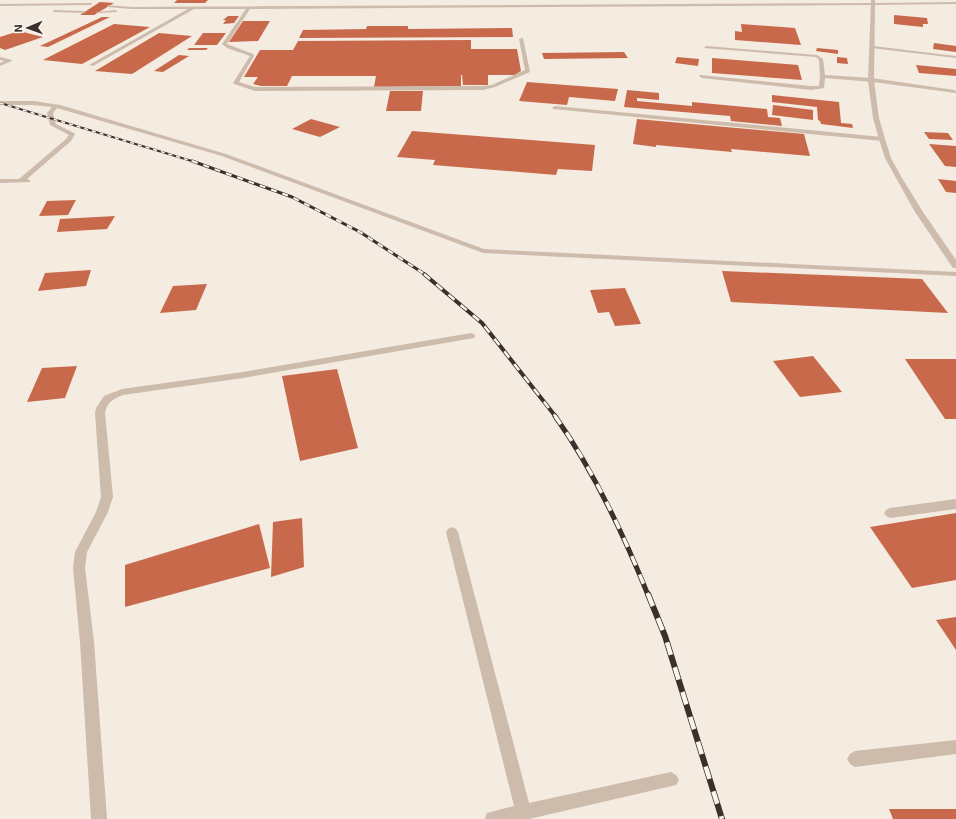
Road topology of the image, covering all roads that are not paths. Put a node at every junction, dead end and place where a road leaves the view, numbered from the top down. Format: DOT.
graph roads {
  1 [pos="14,0"];
  2 [pos="59,0"];
  3 [pos="246,0"];
  4 [pos="382,0"];
  5 [pos="443,0"];
  6 [pos="537,0"];
  7 [pos="559,0"];
  8 [pos="654,0"];
  9 [pos="692,0"];
  10 [pos="873,2"];
  11 [pos="514,3"];
  12 [pos="956,3"];
  13 [pos="0,5"];
  14 [pos="8,5"];
  15 [pos="53,5"];
  16 [pos="561,5"];
  17 [pos="657,5"];
  18 [pos="696,5"];
  19 [pos="108,6"];
  20 [pos="382,6"];
  21 [pos="443,6"];
  22 [pos="539,6"];
  23 [pos="195,7"];
  24 [pos="243,7"];
  25 [pos="249,7"];
  26 [pos="125,9"];
  27 [pos="84,12"];
  28 [pos="98,12"];
  29 [pos="119,14"];
  30 [pos="521,39"];
  31 [pos="706,47"];
  32 [pos="873,47"];
  33 [pos="0,58"];
  34 [pos="956,58"];
  35 [pos="0,65"];
  36 [pos="91,65"];
  37 [pos="702,76"];
  38 [pos="823,76"];
  39 [pos="872,80"];
  40 [pos="954,92"];
  41 [pos="0,103"];
  42 [pos="55,107"];
  43 [pos="555,108"];
  44 [pos="882,139"];
  45 [pos="0,181"];
  46 [pos="21,181"];
  47 [pos="31,181"];
  48 [pos="956,266"];
  49 [pos="956,274"];
  50 [pos="471,336"];
  51 [pos="956,504"];
  52 [pos="890,513"];
  53 [pos="452,532"];
  54 [pos="956,747"];
  55 [pos="854,759"];
  56 [pos="671,780"];
  57 [pos="523,811"];
  58 [pos="99,819"];
  59 [pos="493,819"];
  1 -- 14 [label="street"];
  2 -- 15 [label="street"];
  3 -- 24 [label="street"];
  4 -- 20 [label="street"];
  5 -- 21 [label="street"];
  6 -- 22 [label="street"];
  7 -- 16 [label="street"];
  8 -- 17 [label="street"];
  9 -- 18 [label="street"];
  10 -- 12 [label="street"];
  10 -- 18 [label="street"];
  10 -- 32 [label="street"];
  11 -- 21 [label="street"];
  11 -- 22 [label="street"];
  13 -- 14 [label="street"];
  14 -- 15 [label="street"];
  15 -- 27 [label="street"];
  16 -- 17 [label="street"];
  16 -- 22 [label="street"];
  17 -- 18 [label="street"];
  19 -- 26 [label="street"];
  20 -- 21 [label="street"];
  20 -- 25 [label="street"];
  23 -- 24 [label="street"];
  23 -- 26 [label="street"];
  23 -- 36 [label="street"];
  24 -- 25 [label="street"];
  25 -- 30 [label="street"];
  26 -- 28 [label="street"];
  26 -- 29 [label="street"];
  31 -- 38 [label="street"];
  32 -- 34 [label="street"];
  32 -- 39 [label="street"];
  33 -- 35 [label="street"];
  37 -- 38 [label="street"];
  38 -- 39 [label="street"];
  39 -- 40 [label="street"];
  39 -- 44 [label="street"];
  41 -- 42 [label="street"];
  42 -- 46 [label="street"];
  42 -- 49 [label="street"];
  43 -- 44 [label="street"];
  44 -- 48 [label="street"];
  45 -- 46 [label="street"];
  46 -- 47 [label="street"];
  50 -- 58 [label="street"];
  51 -- 52 [label="street"];
  53 -- 57 [label="street"];
  54 -- 55 [label="street"];
  56 -- 57 [label="street"];
  57 -- 59 [label="street"];
}
